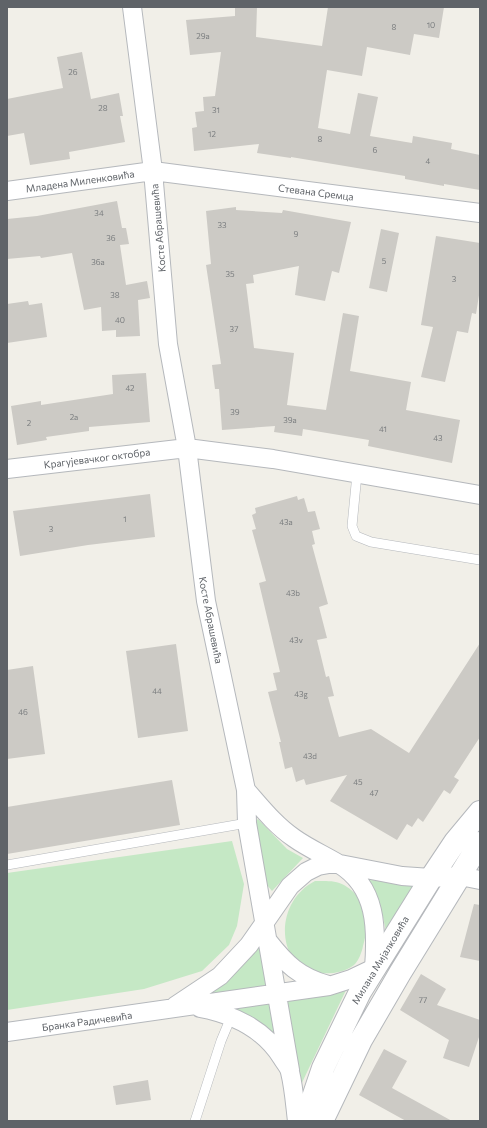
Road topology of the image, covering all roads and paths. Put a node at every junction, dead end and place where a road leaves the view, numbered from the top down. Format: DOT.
graph roads {
  1 [pos="132,7"];
  2 [pos="153,171"];
  3 [pos="7,191"];
  4 [pos="480,213"];
  5 [pos="187,448"];
  6 [pos="7,469"];
  7 [pos="357,474"];
  8 [pos="480,496"];
  9 [pos="480,560"];
  10 [pos="246,790"];
  11 [pos="477,815"];
  12 [pos="247,823"];
  13 [pos="340,864"];
  14 [pos="7,865"];
  15 [pos="474,866"];
  16 [pos="431,878"];
  17 [pos="265,931"];
  18 [pos="426,932"];
  19 [pos="374,968"];
  20 [pos="329,986"];
  21 [pos="278,994"];
  22 [pos="191,1006"];
  23 [pos="167,1010"];
  24 [pos="231,1017"];
  25 [pos="7,1032"];
  26 [pos="361,1040"];
  27 [pos="290,1070"];
  28 [pos="195,1121"];
  29 [pos="297,1121"];
  30 [pos="304,1121"];
  31 [pos="322,1121"];
  1 -- 2 [label="street, Косте Абрашевића"];
  2 -- 3 [label="street, Младена Миленковића"];
  2 -- 4 [label="street, Стевана Сремца"];
  2 -- 5 [label="street, Косте Абрашевића"];
  5 -- 6 [label="street, Крагујевачког октобра"];
  5 -- 7 [label="street"];
  5 -- 10 [label="street, Косте Абрашевића"];
  7 -- 8 [label="street"];
  7 -- 9 [label="lane"];
  10 -- 12 [label="street, Косте Абрашевића"];
  10 -- 13 [label="street"];
  11 -- 15 [label="street"];
  11 -- 16 [label="street, Милана Мијалковића"];
  12 -- 14 [label="lane"];
  12 -- 17 [label="street, Косте Абрашевића"];
  13 -- 16 [label="street"];
  13 -- 17 [label="street"];
  13 -- 19 [label="street"];
  15 -- 16 [label="street"];
  15 -- 18 [label="street"];
  16 -- 19 [label="street, Милана Мијалковића"];
  17 -- 20 [label="street"];
  17 -- 21 [label="street, Косте Абрашевића"];
  17 -- 23 [label="street"];
  18 -- 19 [label="street"];
  18 -- 26 [label="street"];
  19 -- 20 [label="street"];
  19 -- 26 [label="street"];
  19 -- 30 [label="street, Милана Мијалковића"];
  20 -- 21 [label="street, Бранка Радичевића"];
  21 -- 22 [label="street, Бранка Радичевића"];
  21 -- 27 [label="street, Косте Абрашевића"];
  22 -- 23 [label="street, Бранка Радичевића"];
  22 -- 24 [label="street"];
  23 -- 25 [label="street, Бранка Радичевића"];
  24 -- 27 [label="street"];
  24 -- 28 [label="lane"];
  26 -- 31 [label="street"];
  27 -- 29 [label="street, Косте Абрашевића"];
}
